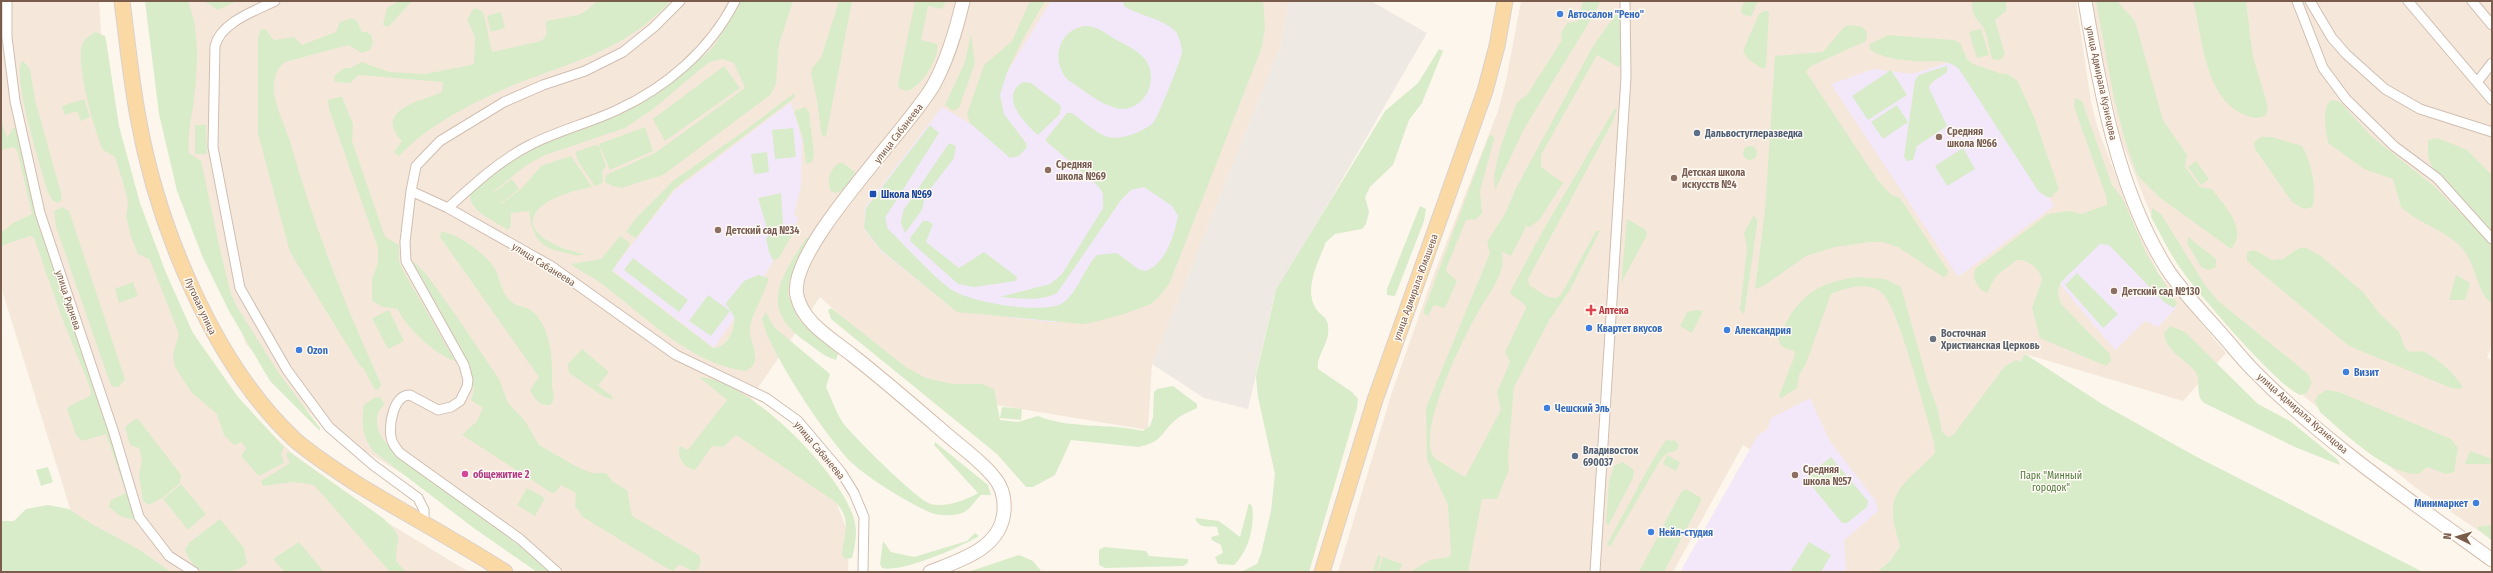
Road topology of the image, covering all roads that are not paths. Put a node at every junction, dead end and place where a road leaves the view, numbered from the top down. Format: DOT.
graph roads {
  1 [pos="7,1"];
  2 [pos="122,1"];
  3 [pos="275,1"];
  4 [pos="680,1"];
  5 [pos="735,1"];
  6 [pos="964,1"];
  7 [pos="1505,1"];
  8 [pos="1625,1"];
  9 [pos="2085,1"];
  10 [pos="2297,1"];
  11 [pos="2310,1"];
  12 [pos="2408,1"];
  13 [pos="2472,1"];
  14 [pos="2492,25"];
  15 [pos="2492,63"];
  16 [pos="2478,81"];
  17 [pos="2492,100"];
  18 [pos="2492,132"];
  19 [pos="411,191"];
  20 [pos="448,208"];
  21 [pos="2492,239"];
  22 [pos="424,523"];
  23 [pos="2492,560"];
  24 [pos="194,572"];
  25 [pos="505,572"];
  26 [pos="558,572"];
  27 [pos="863,572"];
  28 [pos="930,572"];
  29 [pos="1322,572"];
  30 [pos="1595,572"];
  1 -- 24 [label="street, улица Руднева"];
  2 -- 22 [label="main road, Луговая улица"];
  3 -- 22 [label="street"];
  4 -- 19 [label="street"];
  5 -- 20 [label="street"];
  6 -- 28 [label="street, улица Сабанеева"];
  7 -- 29 [label="main road, улица Адмирала Юмашева"];
  8 -- 30 [label="street"];
  9 -- 23 [label="street, улица Адмирала Кузнецова"];
  10 -- 21 [label="street"];
  11 -- 18 [label="street"];
  12 -- 16 [label="street"];
  13 -- 14 [label="street"];
  15 -- 16 [label="street"];
  16 -- 17 [label="street"];
  19 -- 20 [label="street, улица Сабанеева"];
  19 -- 26 [label="street"];
  20 -- 27 [label="street, улица Сабанеева"];
  22 -- 25 [label="main road, Луговая улица"];
}
